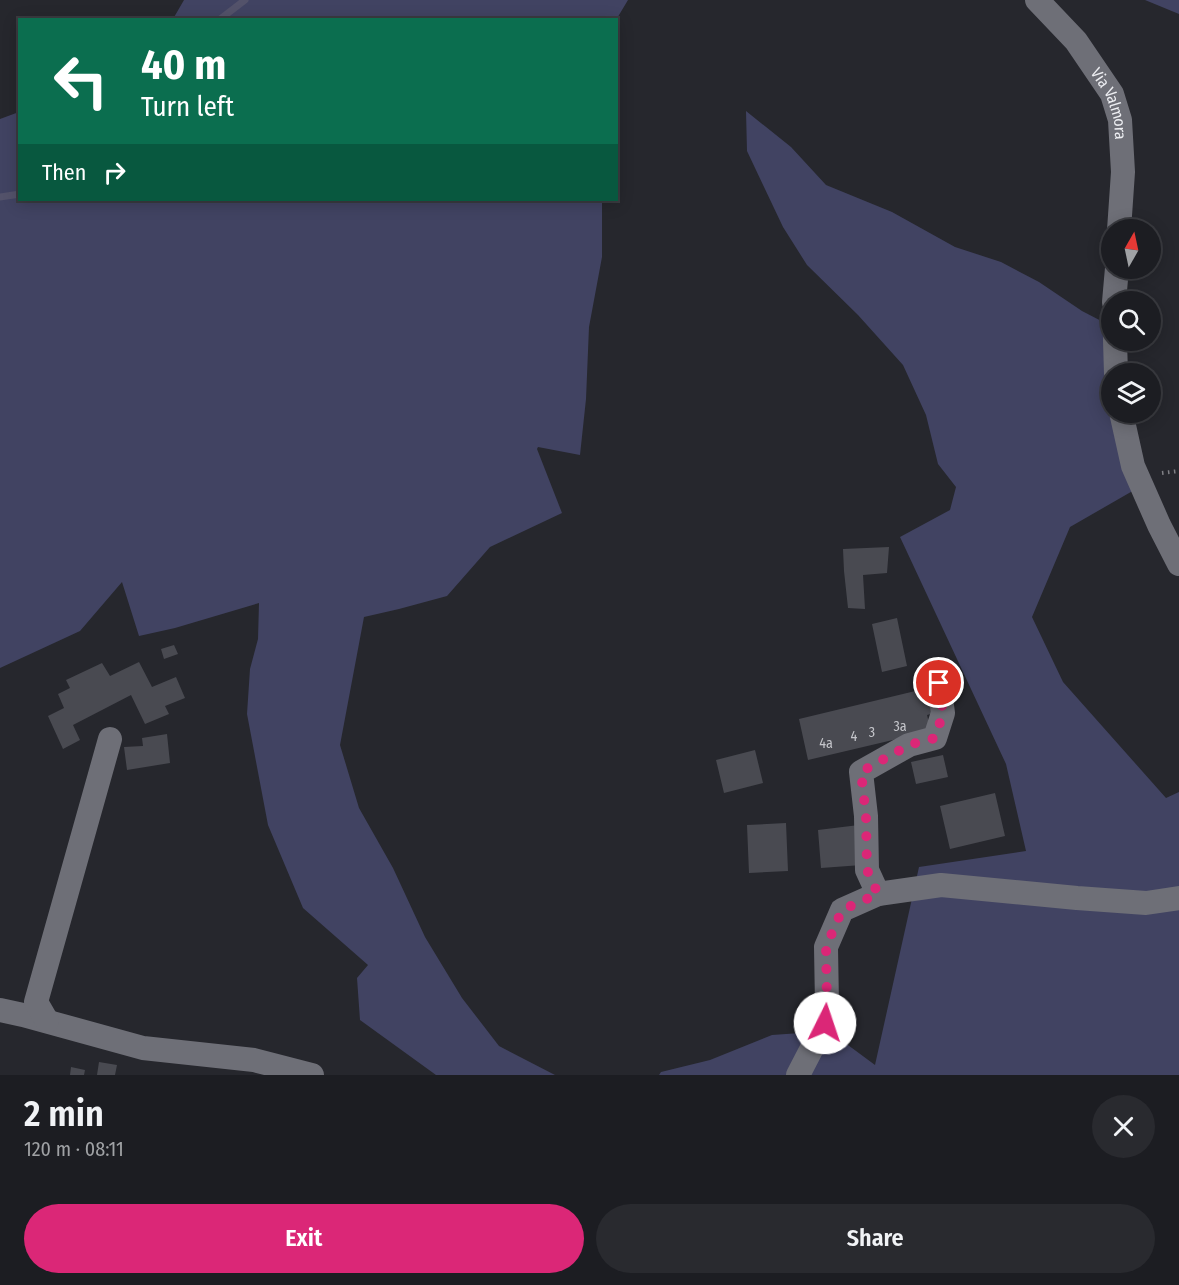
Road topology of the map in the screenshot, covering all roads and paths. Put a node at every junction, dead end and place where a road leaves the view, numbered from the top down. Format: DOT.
graph roads {
  1 [pos="1037,0"];
  2 [pos="1120,219"];
  3 [pos="1123,423"];
  4 [pos="1179,564"];
  5 [pos="939,683"];
  6 [pos="110,738"];
  7 [pos="878,894"];
  8 [pos="1179,898"];
  9 [pos="0,1010"];
  10 [pos="47,1021"];
  11 [pos="312,1075"];
  12 [pos="798,1075"];
  1 -- 2 [label="street, Via Valmora"];
  3 -- 4 [label="street"];
  5 -- 7 [label="street"];
  6 -- 10 [label="street"];
  7 -- 8 [label="street"];
  7 -- 12 [label="street"];
  9 -- 10 [label="street"];
  10 -- 11 [label="street"];
}
